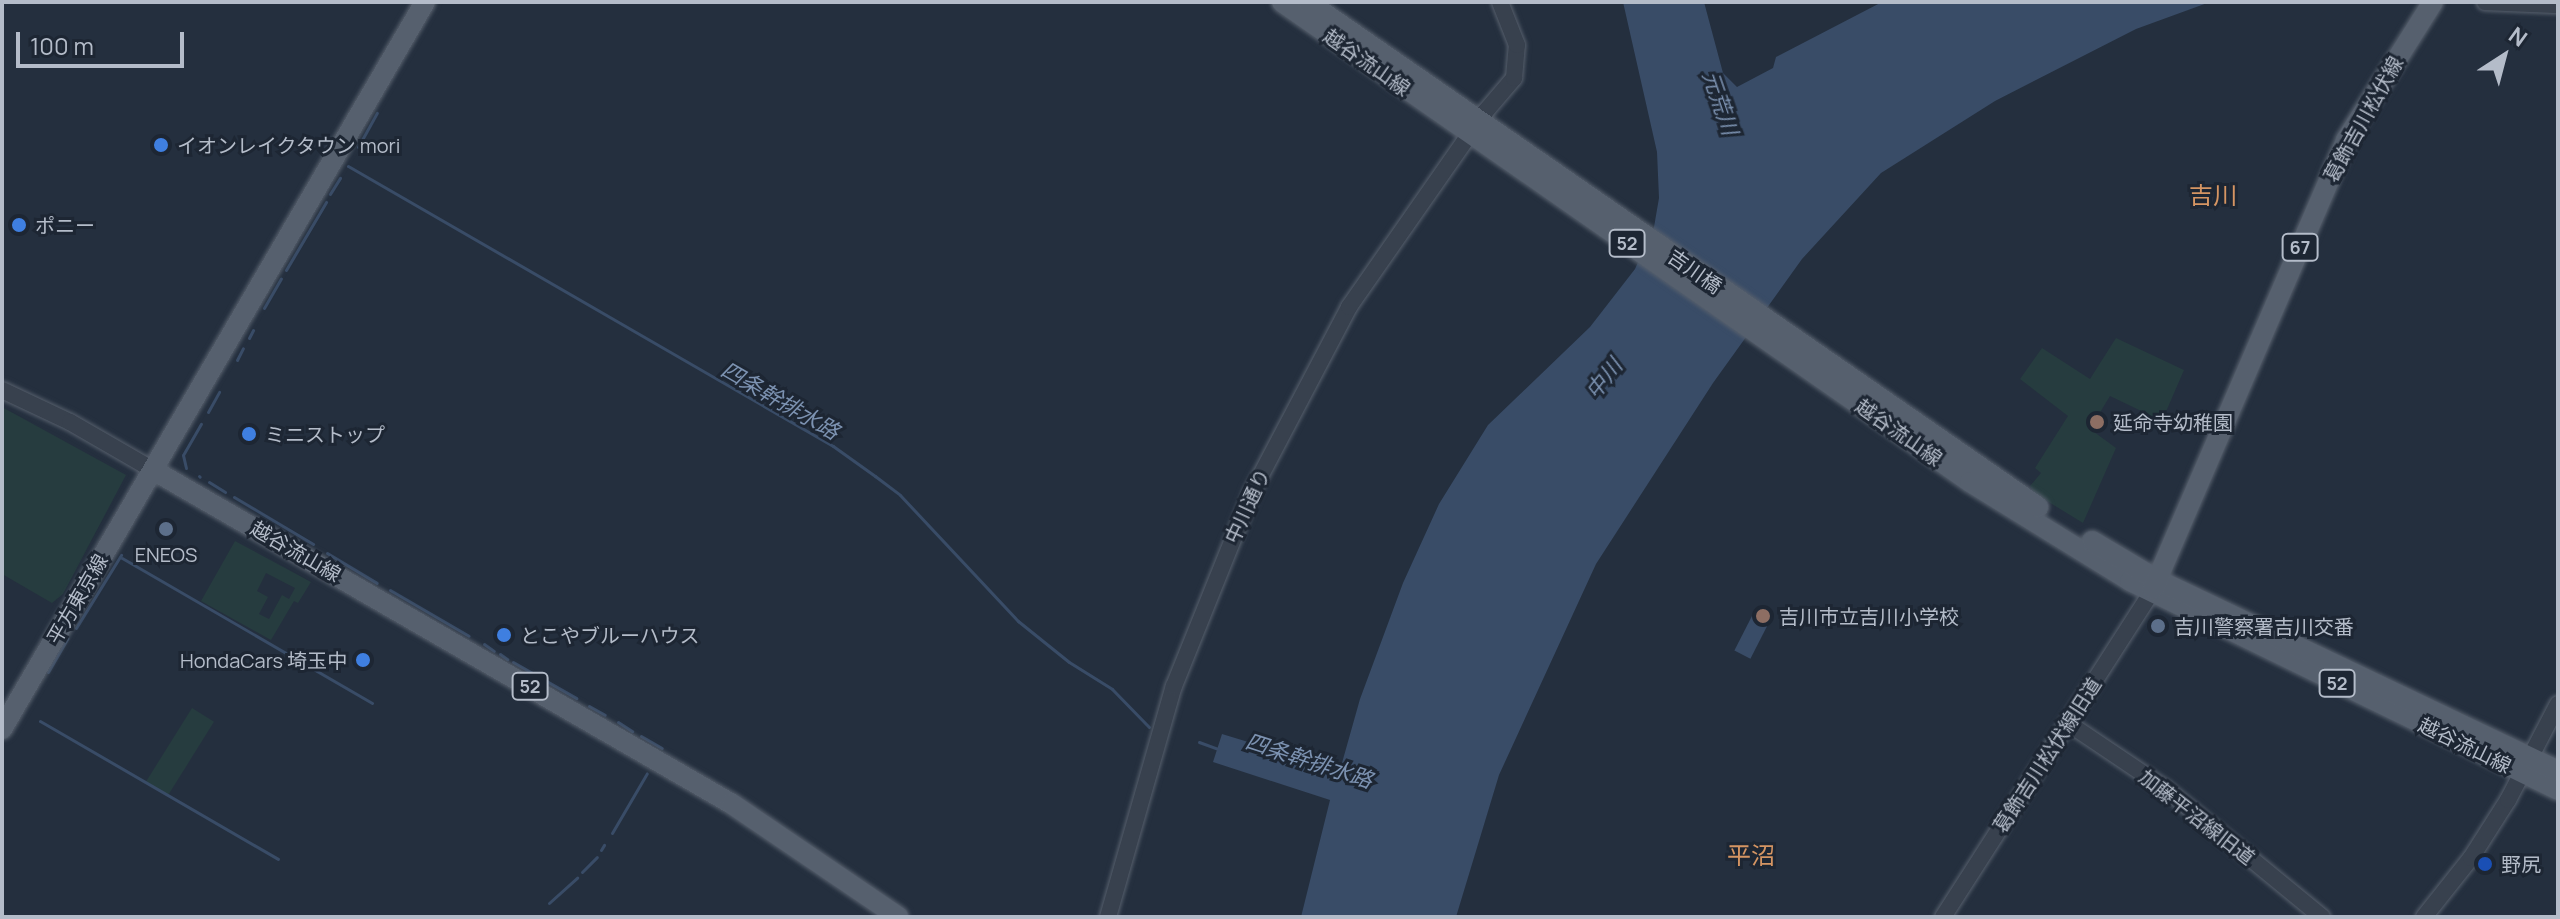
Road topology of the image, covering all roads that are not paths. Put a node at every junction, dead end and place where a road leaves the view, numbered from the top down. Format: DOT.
graph roads {
  1 [pos="425,2"];
  2 [pos="1282,2"];
  3 [pos="1308,2"];
  4 [pos="1500,2"];
  5 [pos="2433,2"];
  6 [pos="2485,2"];
  7 [pos="2558,5"];
  8 [pos="1484,134"];
  9 [pos="1772,333"];
  10 [pos="2,390"];
  11 [pos="153,470"];
  12 [pos="2155,586"];
  13 [pos="2558,704"];
  14 [pos="2068,723"];
  15 [pos="2,729"];
  16 [pos="2527,765"];
  17 [pos="2558,771"];
  18 [pos="2558,790"];
  19 [pos="898,917"];
  20 [pos="1108,917"];
  21 [pos="1943,917"];
  22 [pos="2322,917"];
  23 [pos="2424,917"];
  1 -- 11 [label="main road"];
  2 -- 8 [label="main road, 越谷流山線 / 52"];
  3 -- 8 [label="main road, 越谷流山線 / 52"];
  4 -- 8 [label="street, 中川通り"];
  5 -- 12 [label="main road, 葛飾吉川松伏線 / 67"];
  6 -- 7 [label="street"];
  8 -- 9 [label="main road, 吉川橋 / 52"];
  8 -- 20 [label="street, 中川通り"];
  9 -- 12 [label="main road, 越谷流山線 / 52"];
  10 -- 11 [label="street"];
  11 -- 15 [label="main road, 平方東京線"];
  11 -- 19 [label="main road, 越谷流山線 / 52"];
  12 -- 14 [label="street, 葛飾吉川松伏線旧道"];
  12 -- 16 [label="main road, 越谷流山線 / 52"];
  13 -- 16 [label="street"];
  14 -- 21 [label="street, 葛飾吉川松伏線旧道"];
  14 -- 22 [label="street, 加藤平沼線旧道"];
  16 -- 17 [label="main road, 越谷流山線 / 52"];
  16 -- 18 [label="main road, 越谷流山線 / 52"];
  16 -- 23 [label="street"];
}
